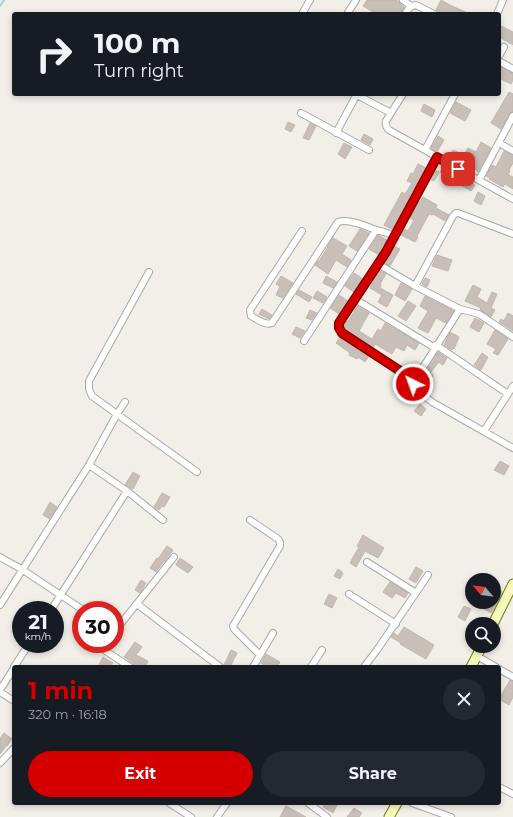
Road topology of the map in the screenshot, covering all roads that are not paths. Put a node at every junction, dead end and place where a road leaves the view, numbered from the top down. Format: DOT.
graph roads {
  1 [pos="310,0"];
  2 [pos="356,0"];
  3 [pos="403,0"];
  4 [pos="504,0"];
  5 [pos="412,6"];
  6 [pos="303,12"];
  7 [pos="348,12"];
  8 [pos="406,12"];
  9 [pos="430,12"];
  10 [pos="498,12"];
  11 [pos="504,47"];
  12 [pos="501,52"];
  13 [pos="501,62"];
  14 [pos="513,69"];
  15 [pos="355,96"];
  16 [pos="360,96"];
  17 [pos="402,96"];
  18 [pos="454,96"];
  19 [pos="301,113"];
  20 [pos="391,114"];
  21 [pos="513,116"];
  22 [pos="336,133"];
  23 [pos="499,144"];
  24 [pos="369,150"];
  25 [pos="425,150"];
  26 [pos="513,151"];
  27 [pos="437,157"];
  28 [pos="479,180"];
  29 [pos="513,199"];
  30 [pos="376,230"];
  31 [pos="302,232"];
  32 [pos="513,234"];
  33 [pos="395,236"];
  34 [pos="378,264"];
  35 [pos="149,272"];
  36 [pos="415,286"];
  37 [pos="355,299"];
  38 [pos="460,309"];
  39 [pos="513,337"];
  40 [pos="304,342"];
  41 [pos="436,347"];
  42 [pos="414,380"];
  43 [pos="513,386"];
  44 [pos="508,394"];
  45 [pos="124,402"];
  46 [pos="117,414"];
  47 [pos="484,431"];
  48 [pos="513,448"];
  49 [pos="89,466"];
  50 [pos="196,472"];
  51 [pos="127,492"];
  52 [pos="164,520"];
  53 [pos="250,520"];
  54 [pos="0,557"];
  55 [pos="174,557"];
  56 [pos="367,562"];
  57 [pos="23,570"];
  58 [pos="428,575"];
  59 [pos="513,584"];
  60 [pos="416,593"];
  61 [pos="349,594"];
  62 [pos="60,595"];
  63 [pos="56,601"];
  64 [pos="72,603"];
  65 [pos="137,604"];
  66 [pos="0,605"];
  67 [pos="496,617"];
  68 [pos="124,620"];
  69 [pos="396,624"];
  70 [pos="273,633"];
  71 [pos="322,650"];
  72 [pos="23,653"];
  73 [pos="109,653"];
  74 [pos="478,653"];
  75 [pos="260,655"];
  76 [pos="477,656"];
  77 [pos="15,665"];
  78 [pos="127,665"];
  79 [pos="217,665"];
  80 [pos="254,665"];
  81 [pos="312,665"];
  82 [pos="366,665"];
  83 [pos="472,665"];
  84 [pos="493,665"];
  85 [pos="501,669"];
  86 [pos="12,670"];
  87 [pos="513,677"];
  88 [pos="0,691"];
  89 [pos="12,700"];
  90 [pos="12,750"];
  91 [pos="0,763"];
  92 [pos="501,787"];
  93 [pos="513,794"];
  94 [pos="175,805"];
  95 [pos="226,805"];
  96 [pos="311,805"];
  97 [pos="396,805"];
  98 [pos="418,805"];
  99 [pos="191,817"];
  100 [pos="217,817"];
  101 [pos="327,817"];
  102 [pos="389,817"];
  103 [pos="451,817"];
  1 -- 6 [label="street"];
  2 -- 7 [label="street"];
  3 -- 5 [label="street"];
  4 -- 10 [label="street"];
  5 -- 8 [label="street"];
  5 -- 9 [label="street"];
  11 -- 12 [label="street"];
  13 -- 14 [label="street"];
  15 -- 22 [label="street"];
  16 -- 20 [label="street"];
  17 -- 20 [label="street"];
  18 -- 25 [label="street"];
  19 -- 22 [label="street"];
  20 -- 25 [label="street"];
  21 -- 23 [label="street"];
  22 -- 24 [label="street"];
  23 -- 26 [label="street"];
  23 -- 28 [label="street"];
  25 -- 27 [label="street"];
  27 -- 28 [label="street"];
  27 -- 33 [label="street"];
  28 -- 29 [label="street"];
  30 -- 31 [label="street"];
  30 -- 33 [label="street"];
  30 -- 40 [label="street"];
  32 -- 36 [label="street"];
  33 -- 34 [label="street"];
  34 -- 36 [label="street"];
  34 -- 37 [label="street"];
  35 -- 46 [label="street"];
  36 -- 38 [label="street"];
  37 -- 41 [label="street"];
  37 -- 42 [label="street"];
  38 -- 39 [label="street"];
  38 -- 41 [label="street"];
  41 -- 42 [label="street"];
  41 -- 44 [label="street"];
  42 -- 47 [label="street"];
  43 -- 44 [label="street"];
  44 -- 47 [label="street"];
  45 -- 46 [label="street"];
  46 -- 49 [label="street"];
  46 -- 50 [label="street"];
  47 -- 48 [label="street"];
  49 -- 51 [label="street"];
  49 -- 57 [label="street"];
  51 -- 52 [label="street"];
  51 -- 62 [label="street"];
  53 -- 75 [label="street"];
  54 -- 57 [label="street"];
  55 -- 65 [label="street"];
  56 -- 60 [label="street"];
  57 -- 62 [label="street"];
  57 -- 66 [label="street"];
  58 -- 60 [label="street"];
  59 -- 67 [label="main road"];
  60 -- 69 [label="street"];
  61 -- 69 [label="street"];
  62 -- 63 [label="street"];
  62 -- 64 [label="street"];
  65 -- 68 [label="street"];
  65 -- 79 [label="street"];
  69 -- 82 [label="street"];
  70 -- 75 [label="street"];
  71 -- 81 [label="street"];
  72 -- 77 [label="street"];
  73 -- 78 [label="street"];
  74 -- 76 [label="main road"];
  75 -- 80 [label="street"];
  76 -- 83 [label="main road"];
  76 -- 84 [label="street"];
  85 -- 87 [label="street"];
  86 -- 88 [label="street"];
  88 -- 89 [label="street"];
  90 -- 91 [label="street"];
  92 -- 93 [label="street"];
  94 -- 99 [label="street"];
  95 -- 100 [label="street"];
  96 -- 101 [label="street"];
  97 -- 102 [label="main road"];
  98 -- 103 [label="street"];
}
